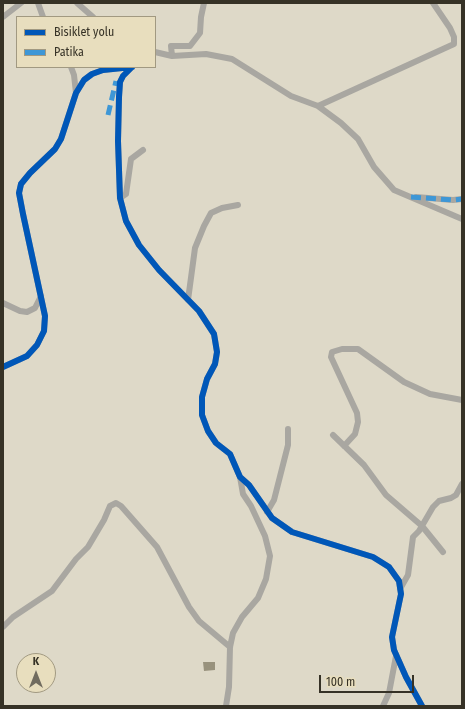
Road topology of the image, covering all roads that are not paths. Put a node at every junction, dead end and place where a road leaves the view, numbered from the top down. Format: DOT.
graph roads {
  1 [pos="21,3"];
  2 [pos="38,3"];
  3 [pos="77,3"];
  4 [pos="204,3"];
  5 [pos="433,3"];
  6 [pos="43,16"];
  7 [pos="92,16"];
  8 [pos="3,17"];
  9 [pos="156,52"];
  10 [pos="172,56"];
  11 [pos="71,68"];
  12 [pos="122,68"];
  13 [pos="131,68"];
  14 [pos="76,93"];
  15 [pos="318,106"];
  16 [pos="143,150"];
  17 [pos="411,197"];
  18 [pos="120,198"];
  19 [pos="462,199"];
  20 [pos="238,205"];
  21 [pos="462,219"];
  22 [pos="41,296"];
  23 [pos="188,300"];
  24 [pos="3,303"];
  25 [pos="3,367"];
  26 [pos="462,400"];
  27 [pos="288,429"];
  28 [pos="333,435"];
  29 [pos="344,446"];
  30 [pos="240,477"];
  31 [pos="462,484"];
  32 [pos="267,512"];
  33 [pos="422,526"];
  34 [pos="443,552"];
  35 [pos="400,589"];
  36 [pos="3,627"];
  37 [pos="230,647"];
  38 [pos="396,654"];
  39 [pos="226,706"];
  40 [pos="383,706"];
  41 [pos="422,706"];
  1 -- 8 [label="street"];
  2 -- 6 [label="street"];
  3 -- 7 [label="street"];
  4 -- 10 [label="street"];
  5 -- 15 [label="street"];
  9 -- 10 [label="street"];
  10 -- 15 [label="street"];
  11 -- 14 [label="street"];
  12 -- 14 [label="street"];
  13 -- 18 [label="street"];
  14 -- 22 [label="street"];
  15 -- 17 [label="street"];
  16 -- 18 [label="street"];
  17 -- 19 [label="street"];
  17 -- 21 [label="street"];
  18 -- 23 [label="street"];
  20 -- 23 [label="street"];
  22 -- 24 [label="street"];
  22 -- 25 [label="street"];
  23 -- 30 [label="street"];
  26 -- 29 [label="street"];
  27 -- 32 [label="street"];
  28 -- 29 [label="street"];
  29 -- 33 [label="street"];
  30 -- 32 [label="street"];
  30 -- 37 [label="street"];
  31 -- 33 [label="street"];
  32 -- 35 [label="street"];
  33 -- 34 [label="street"];
  33 -- 35 [label="street"];
  35 -- 38 [label="street"];
  36 -- 37 [label="street"];
  37 -- 39 [label="street"];
  38 -- 40 [label="street"];
  38 -- 41 [label="street"];
}
